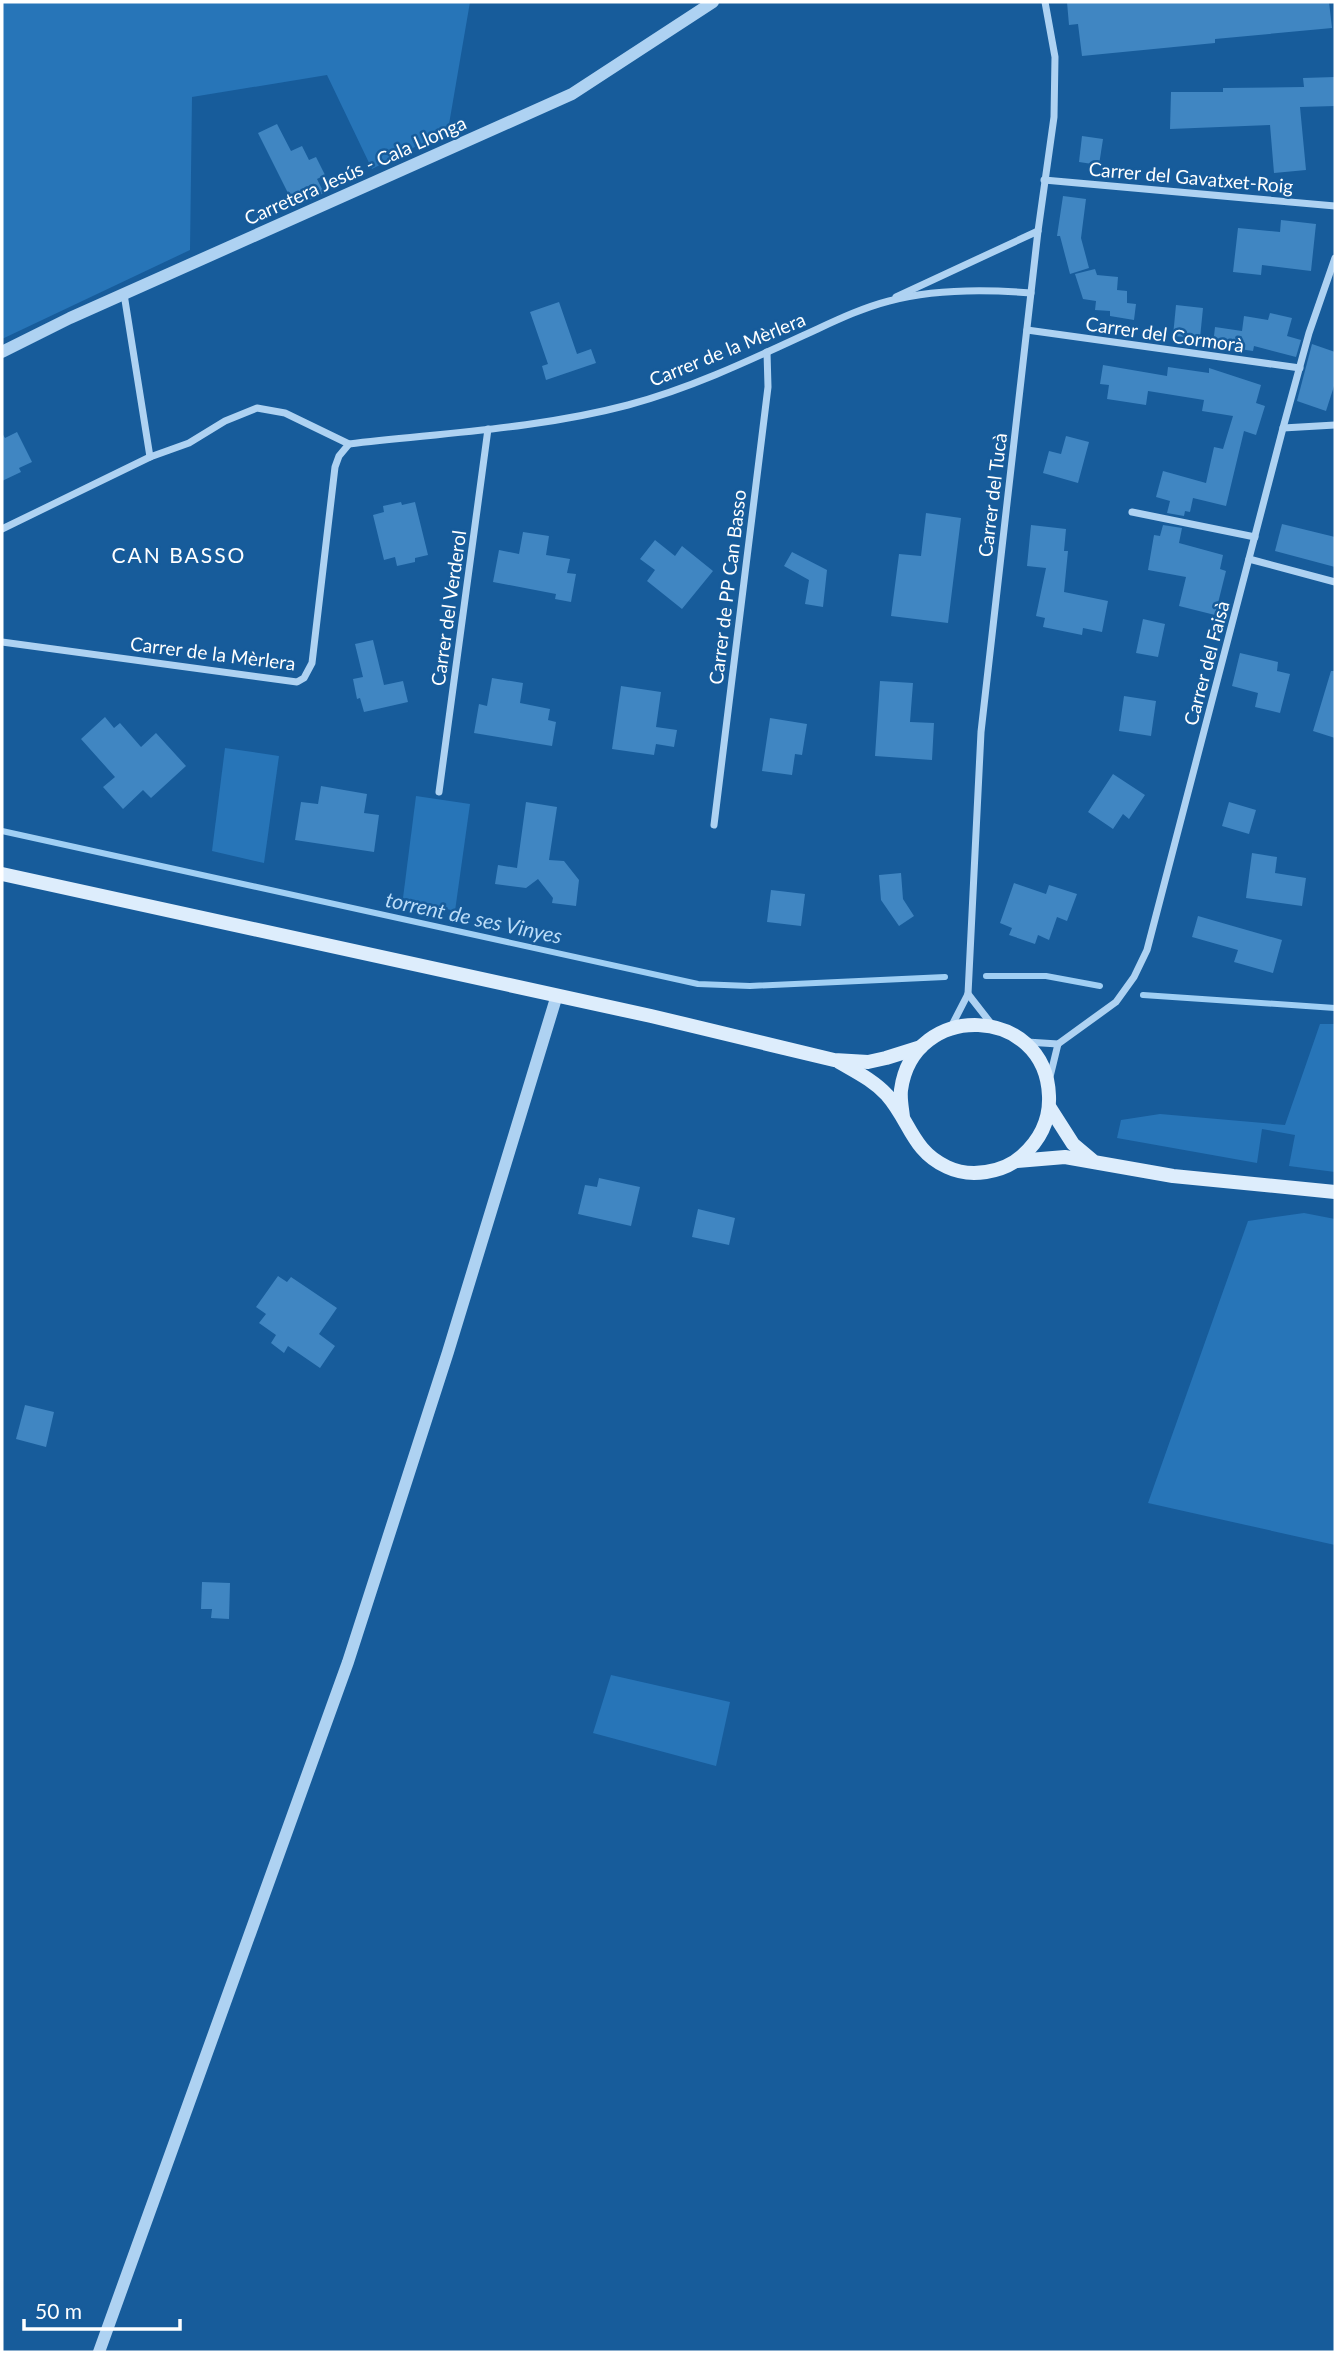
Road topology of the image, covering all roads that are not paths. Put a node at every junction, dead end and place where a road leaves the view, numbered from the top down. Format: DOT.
graph roads {
  1 [pos="713,2"];
  2 [pos="1045,2"];
  3 [pos="1044,180"];
  4 [pos="1335,206"];
  5 [pos="1038,231"];
  6 [pos="1335,258"];
  7 [pos="1031,293"];
  8 [pos="124,294"];
  9 [pos="888,301"];
  10 [pos="1027,330"];
  11 [pos="2,352"];
  12 [pos="767,352"];
  13 [pos="1300,368"];
  14 [pos="1335,425"];
  15 [pos="1283,428"];
  16 [pos="488,429"];
  17 [pos="349,443"];
  18 [pos="150,457"];
  19 [pos="1132,512"];
  20 [pos="2,529"];
  21 [pos="1255,537"];
  22 [pos="1249,559"];
  23 [pos="1335,582"];
  24 [pos="2,642"];
  25 [pos="439,792"];
  26 [pos="714,825"];
  27 [pos="2,874"];
  28 [pos="968,994"];
  29 [pos="557,995"];
  30 [pos="993,1026"];
  31 [pos="951,1027"];
  32 [pos="1023,1042"];
  33 [pos="1058,1044"];
  34 [pos="921,1047"];
  35 [pos="834,1060"];
  36 [pos="1049,1083"];
  37 [pos="1049,1108"];
  38 [pos="903,1117"];
  39 [pos="1017,1161"];
  40 [pos="1093,1161"];
  41 [pos="1335,1192"];
  42 [pos="99,2352"];
  1 -- 8 [label="street, Carretera Jesús - Cala Llonga"];
  2 -- 3 [label="street, Carrer del Tucà"];
  3 -- 4 [label="street, Carrer del Gavatxet-Roig"];
  3 -- 5 [label="street, Carrer del Tucà"];
  5 -- 7 [label="street, Carrer del Tucà"];
  5 -- 9 [label="street"];
  6 -- 13 [label="street, Carrer del Faisà"];
  7 -- 9 [label="street, Carrer de la Mèrlera"];
  7 -- 10 [label="street, Carrer del Tucà"];
  8 -- 11 [label="street, Carretera Jesús - Cala Llonga"];
  8 -- 18 [label="street"];
  9 -- 12 [label="street, Carrer de la Mèrlera"];
  10 -- 13 [label="street, Carrer del Cormorà"];
  10 -- 28 [label="street, Carrer del Tucà"];
  12 -- 16 [label="street, Carrer de la Mèrlera"];
  12 -- 26 [label="street, Carrer de PP Can Basso"];
  13 -- 15 [label="street, Carrer del Faisà"];
  14 -- 15 [label="street"];
  15 -- 21 [label="street, Carrer del Faisà"];
  16 -- 17 [label="street, Carrer de la Mèrlera"];
  16 -- 25 [label="street, Carrer del Verderol"];
  17 -- 18 [label="street"];
  17 -- 24 [label="street, Carrer de la Mèrlera"];
  18 -- 20 [label="street"];
  19 -- 21 [label="street"];
  21 -- 22 [label="street, Carrer del Faisà"];
  22 -- 23 [label="street"];
  22 -- 33 [label="street, Carrer del Faisà"];
  27 -- 29 [label="main road"];
  28 -- 30 [label="street"];
  28 -- 31 [label="street, Carrer del Tucà"];
  29 -- 35 [label="main road"];
  29 -- 42 [label="street"];
  30 -- 31 [label="main road"];
  30 -- 32 [label="main road"];
  31 -- 34 [label="main road"];
  32 -- 33 [label="street"];
  32 -- 36 [label="main road"];
  33 -- 36 [label="street"];
  34 -- 35 [label="main road"];
  34 -- 38 [label="main road"];
  35 -- 38 [label="main road"];
  36 -- 37 [label="main road"];
  37 -- 39 [label="main road"];
  37 -- 40 [label="main road"];
  38 -- 39 [label="main road"];
  39 -- 40 [label="main road"];
  40 -- 41 [label="main road"];
}
